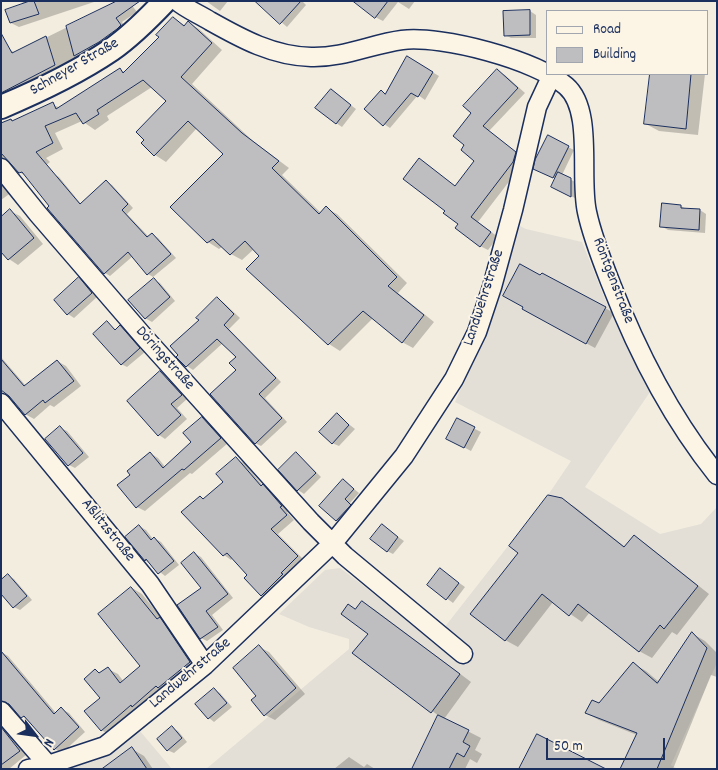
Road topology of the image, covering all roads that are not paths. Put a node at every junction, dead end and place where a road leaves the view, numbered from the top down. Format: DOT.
graph roads {
  1 [pos="165,1"];
  2 [pos="177,1"];
  3 [pos="546,73"];
  4 [pos="551,76"];
  5 [pos="1,107"];
  6 [pos="1,168"];
  7 [pos="1,403"];
  8 [pos="717,475"];
  9 [pos="333,543"];
  10 [pos="463,654"];
  11 [pos="205,665"];
  12 [pos="1,711"];
  13 [pos="48,765"];
  14 [pos="28,769"];
  1 -- 5 [label="street, Schneyer Straße"];
  2 -- 3 [label="street, Röntgenstraße"];
  4 -- 8 [label="street, Röntgenstraße"];
  4 -- 9 [label="street, Landwehrstraße"];
  6 -- 9 [label="street, Döringstraße"];
  7 -- 11 [label="street, Aßlitzstraße"];
  9 -- 10 [label="street"];
  9 -- 11 [label="street, Landwehrstraße"];
  11 -- 13 [label="street, Landwehrstraße"];
  12 -- 13 [label="street"];
  13 -- 14 [label="street, Landwehrstraße"];
}
